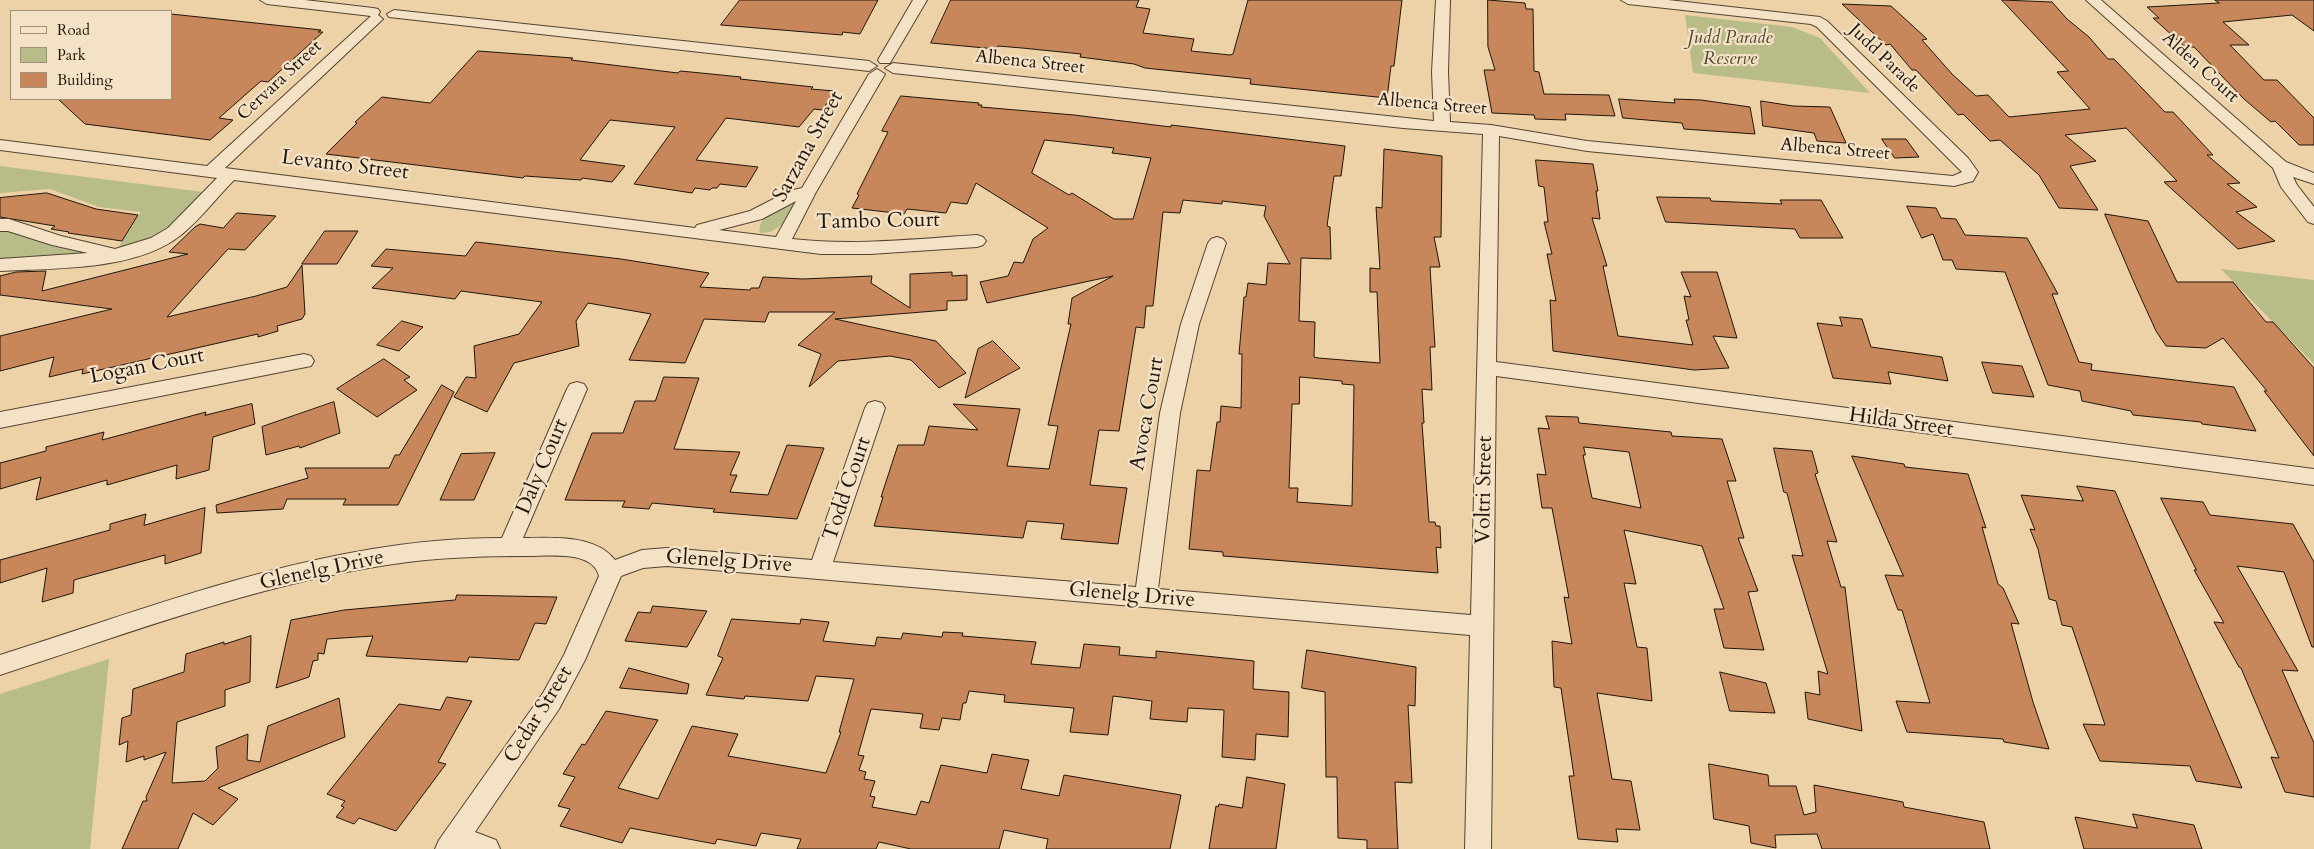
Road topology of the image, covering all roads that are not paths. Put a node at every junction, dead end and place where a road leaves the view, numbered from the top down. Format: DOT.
graph roads {
  1 [pos="267,0"];
  2 [pos="920,0"];
  3 [pos="1443,0"];
  4 [pos="1628,0"];
  5 [pos="2093,0"];
  6 [pos="394,7"];
  7 [pos="374,15"];
  8 [pos="889,64"];
  9 [pos="873,70"];
  10 [pos="1442,126"];
  11 [pos="1491,130"];
  12 [pos="0,145"];
  13 [pos="2280,166"];
  14 [pos="211,172"];
  15 [pos="230,174"];
  16 [pos="1967,177"];
  17 [pos="2314,179"];
  18 [pos="808,192"];
  19 [pos="756,215"];
  20 [pos="2314,218"];
  21 [pos="0,226"];
  22 [pos="684,232"];
  23 [pos="752,240"];
  24 [pos="977,241"];
  25 [pos="781,243"];
  26 [pos="1217,243"];
  27 [pos="106,255"];
  28 [pos="0,265"];
  29 [pos="304,361"];
  30 [pos="1488,368"];
  31 [pos="577,389"];
  32 [pos="875,408"];
  33 [pos="0,420"];
  34 [pos="2314,477"];
  35 [pos="509,546"];
  36 [pos="820,570"];
  37 [pos="610,571"];
  38 [pos="1146,598"];
  39 [pos="1482,626"];
  40 [pos="0,666"];
  41 [pos="452,844"];
  42 [pos="487,849"];
  43 [pos="1478,849"];
  1 -- 7 [label="street"];
  2 -- 8 [label="street"];
  3 -- 10 [label="street"];
  4 -- 16 [label="street, Judd Parade"];
  5 -- 13 [label="street, Alden Court"];
  6 -- 7 [label="street"];
  6 -- 9 [label="street"];
  7 -- 14 [label="street, Cervara Street"];
  8 -- 9 [label="street"];
  8 -- 10 [label="street, Albenca Street"];
  9 -- 18 [label="street, Sarzana Street"];
  10 -- 11 [label="street, Albenca Street"];
  11 -- 16 [label="street, Albenca Street"];
  11 -- 30 [label="street, Voltri Street"];
  12 -- 14 [label="street, Levanto Street"];
  13 -- 17 [label="street, Alden Court"];
  13 -- 20 [label="street, Alden Court"];
  14 -- 15 [label="street, Levanto Street"];
  15 -- 22 [label="street, Levanto Street"];
  15 -- 27 [label="street"];
  18 -- 19 [label="street, Levanto Street"];
  18 -- 25 [label="street, Sarzana Street"];
  19 -- 22 [label="street, Levanto Street"];
  19 -- 23 [label="street"];
  21 -- 27 [label="street"];
  22 -- 23 [label="street, Levanto Street"];
  23 -- 25 [label="street, Levanto Street"];
  24 -- 25 [label="street, Tambo Court"];
  26 -- 38 [label="street, Avoca Court"];
  27 -- 28 [label="street"];
  29 -- 33 [label="street, Logan Court"];
  30 -- 34 [label="street, Hilda Street"];
  30 -- 39 [label="street, Voltri Street"];
  31 -- 35 [label="street, Daly Court"];
  32 -- 36 [label="street, Todd Court"];
  35 -- 37 [label="street, Glenelg Drive"];
  35 -- 40 [label="street, Glenelg Drive"];
  36 -- 37 [label="street, Glenelg Drive"];
  36 -- 38 [label="street, Glenelg Drive"];
  37 -- 41 [label="street, Cedar Street"];
  38 -- 39 [label="street, Glenelg Drive"];
  39 -- 43 [label="street, Voltri Street"];
  41 -- 42 [label="street"];
}
